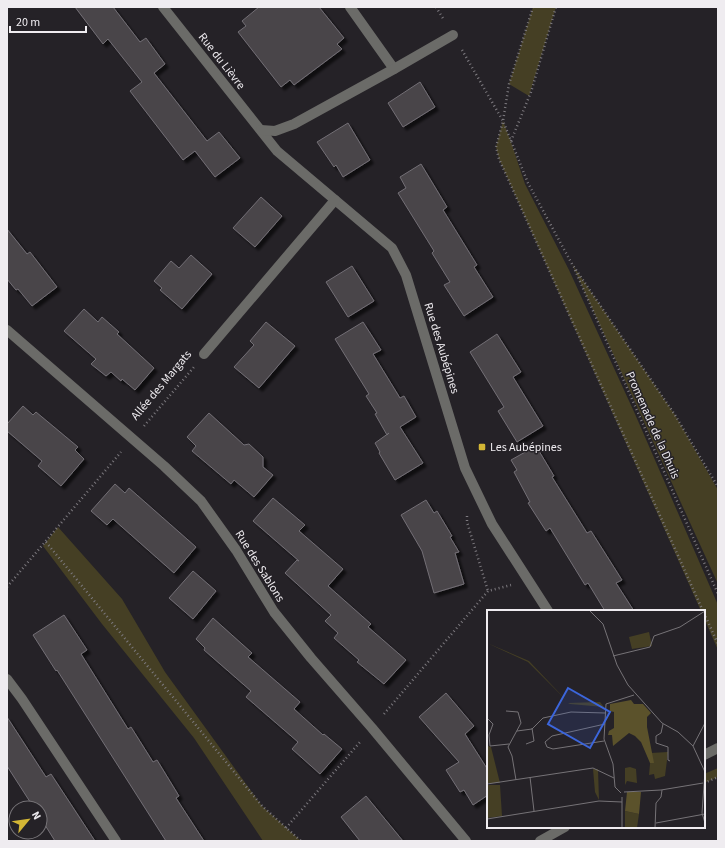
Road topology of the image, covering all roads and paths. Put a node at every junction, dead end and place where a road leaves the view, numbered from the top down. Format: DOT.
graph roads {
  1 [pos="163,7"];
  2 [pos="350,7"];
  3 [pos="436,7"];
  4 [pos="533,7"];
  5 [pos="556,7"];
  6 [pos="453,35"];
  7 [pos="394,69"];
  8 [pos="503,121"];
  9 [pos="261,130"];
  10 [pos="511,142"];
  11 [pos="335,200"];
  12 [pos="572,264"];
  13 [pos="7,330"];
  14 [pos="204,354"];
  15 [pos="132,439"];
  16 [pos="718,487"];
  17 [pos="467,514"];
  18 [pos="46,542"];
  19 [pos="529,581"];
  20 [pos="7,588"];
  21 [pos="488,591"];
  22 [pos="718,594"];
  23 [pos="547,610"];
  24 [pos="703,610"];
  25 [pos="705,614"];
  26 [pos="718,644"];
  27 [pos="7,679"];
  28 [pos="372,728"];
  29 [pos="718,748"];
  30 [pos="705,754"];
  31 [pos="718,777"];
  32 [pos="705,783"];
  33 [pos="286,828"];
  34 [pos="563,828"];
  35 [pos="116,841"];
  36 [pos="301,841"];
  37 [pos="466,841"];
  38 [pos="540,841"];
  1 -- 9 [label="street, Rue du Lièvre"];
  2 -- 7 [label="street"];
  3 -- 6 [label="path"];
  4 -- 8 [label="path"];
  5 -- 10 [label="path"];
  6 -- 7 [label="street"];
  6 -- 8 [label="path"];
  7 -- 9 [label="street"];
  8 -- 10 [label="path"];
  8 -- 24 [label="path"];
  9 -- 11 [label="street, Rue des Aubépines"];
  10 -- 12 [label="path"];
  11 -- 14 [label="street, Allée des Margats"];
  11 -- 19 [label="street, Rue des Aubépines"];
  12 -- 16 [label="path"];
  12 -- 22 [label="path, Promenade de la Dhuis"];
  13 -- 15 [label="street, Rue des Sablons"];
  14 -- 15 [label="path, Allée des Margats"];
  15 -- 18 [label="path, Allée des Margats"];
  15 -- 28 [label="street, Rue des Sablons"];
  17 -- 21 [label="path"];
  18 -- 20 [label="path, Allée des Margats"];
  18 -- 33 [label="path"];
  19 -- 21 [label="path"];
  19 -- 23 [label="street, Rue des Aubépines"];
  21 -- 28 [label="path"];
  25 -- 26 [label="path"];
  27 -- 35 [label="street"];
  28 -- 33 [label="path"];
  28 -- 37 [label="street, Rue des Sablons"];
  29 -- 30 [label="street"];
  31 -- 32 [label="path"];
  33 -- 36 [label="path"];
  34 -- 38 [label="street"];
}
